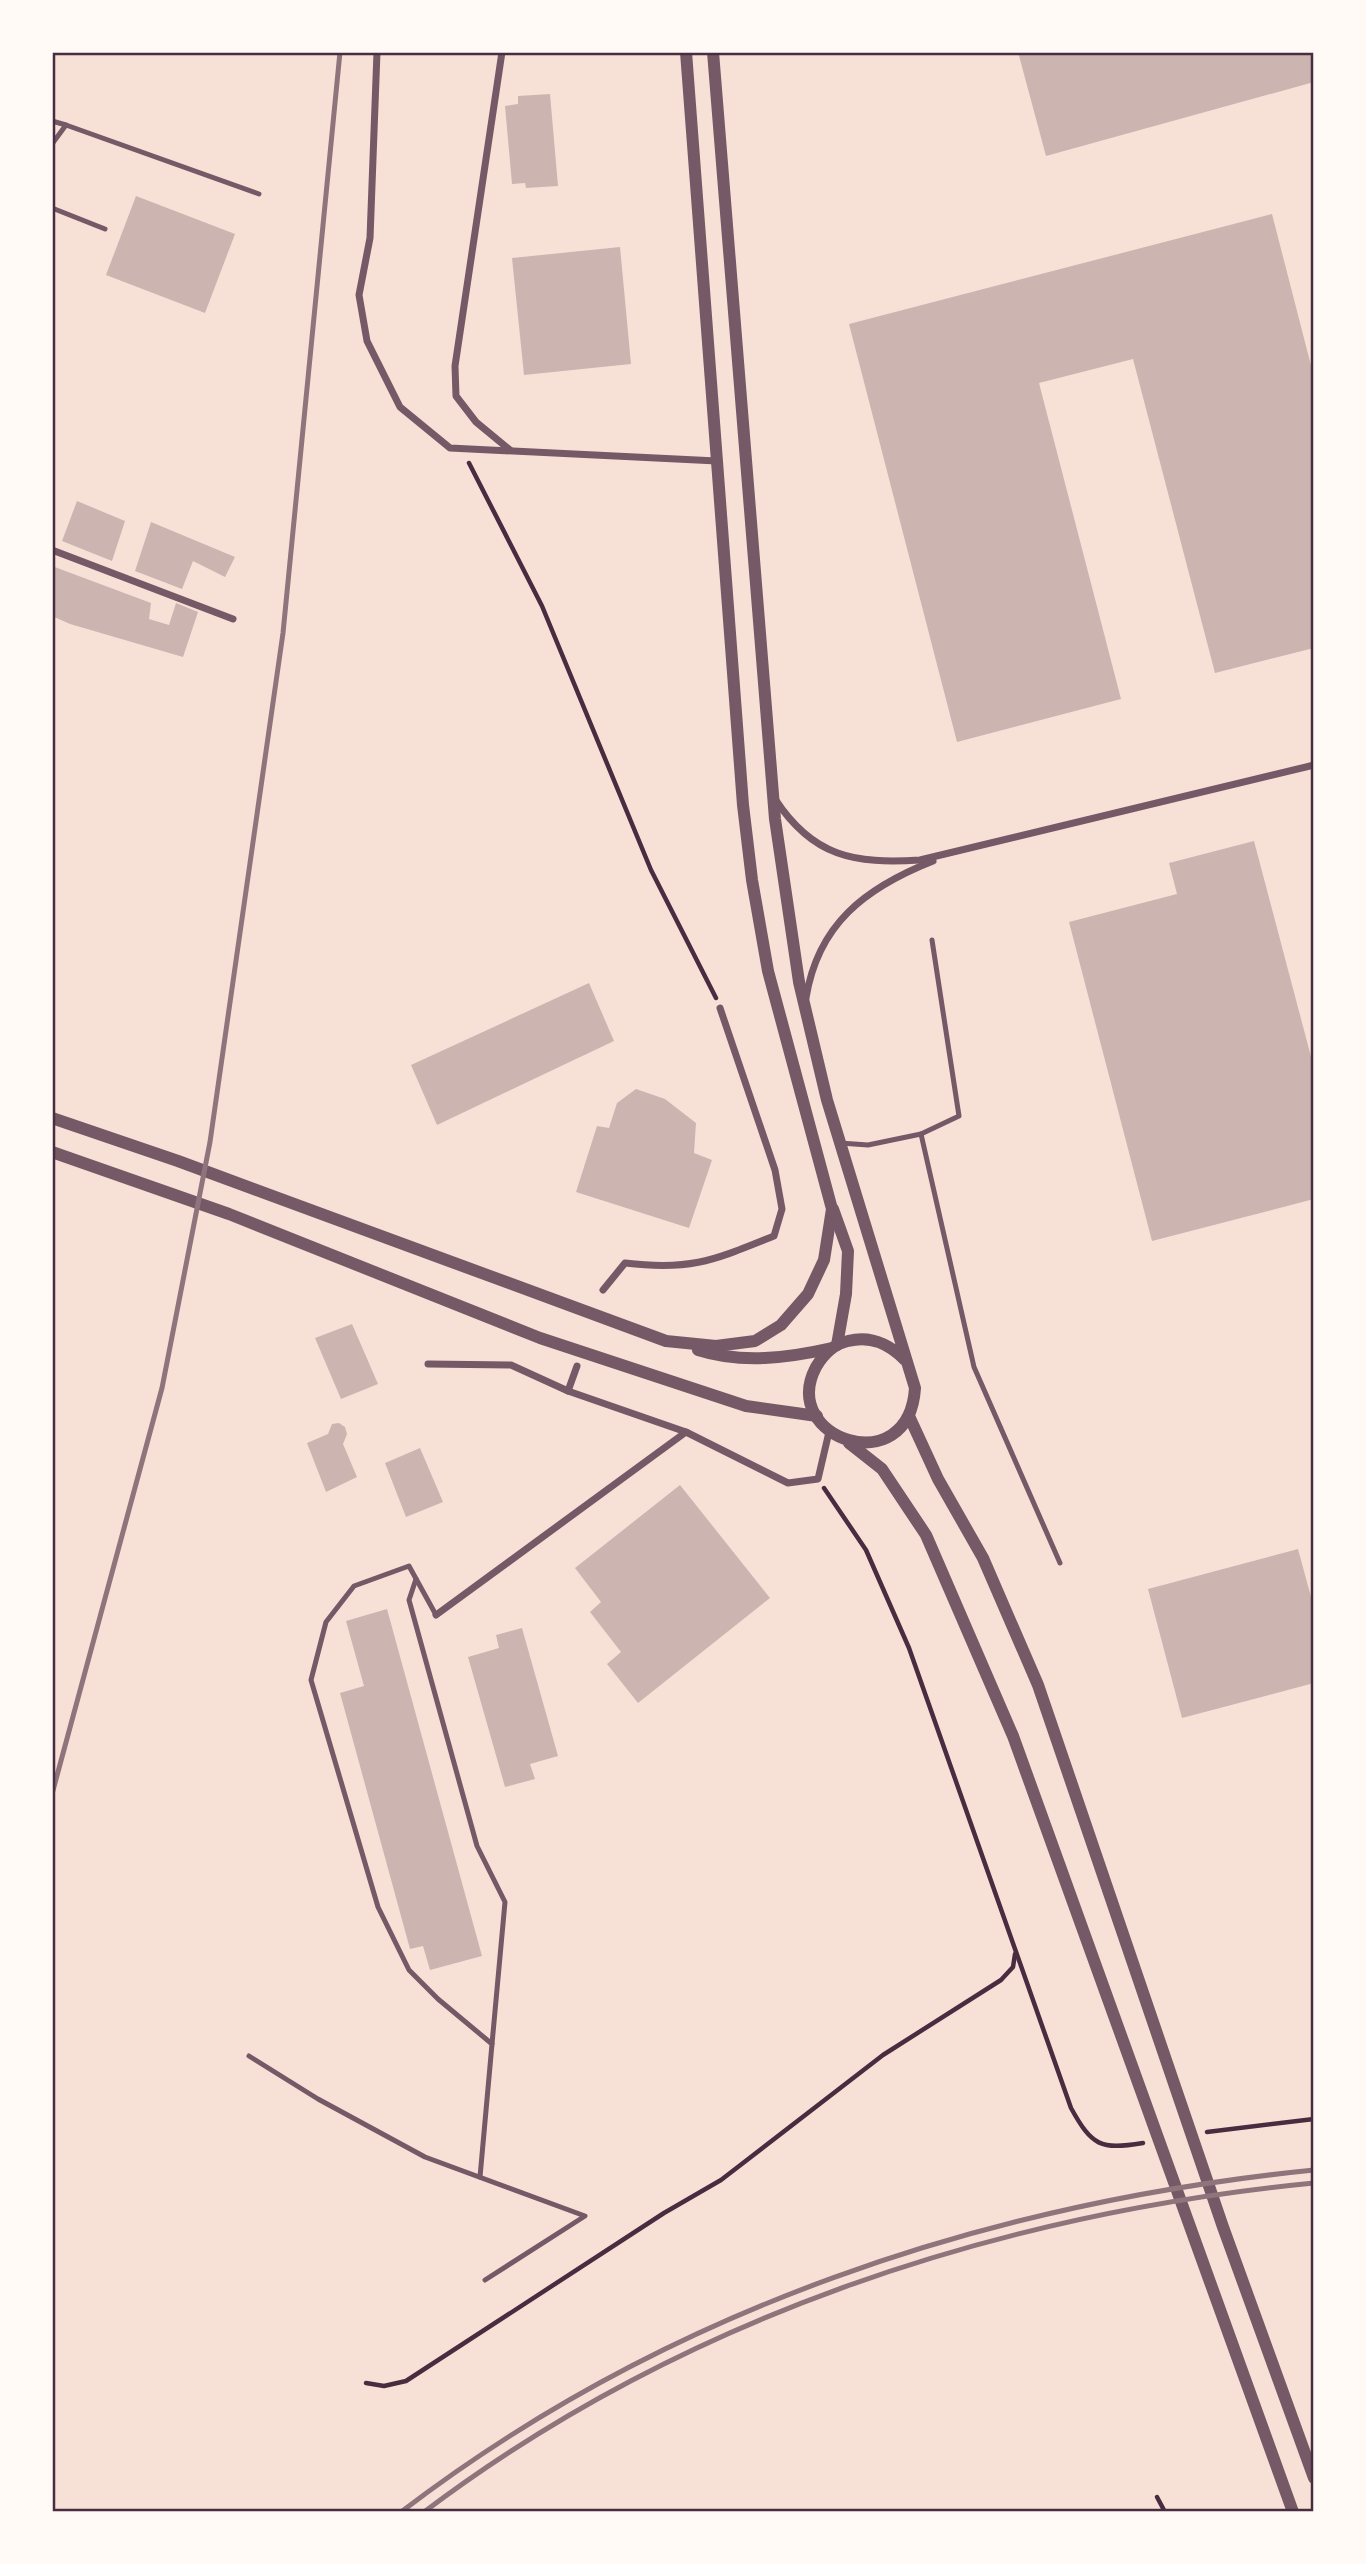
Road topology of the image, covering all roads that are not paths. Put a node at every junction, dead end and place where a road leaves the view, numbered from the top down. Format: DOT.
graph roads {
  1 [pos="377,52"];
  2 [pos="502,52"];
  3 [pos="686,52"];
  4 [pos="713,52"];
  5 [pos="52,121"];
  6 [pos="66,125"];
  7 [pos="52,144"];
  8 [pos="259,194"];
  9 [pos="52,208"];
  10 [pos="105,229"];
  11 [pos="510,450"];
  12 [pos="717,461"];
  13 [pos="52,550"];
  14 [pos="233,619"];
  15 [pos="1314,765"];
  16 [pos="773,796"];
  17 [pos="950,855"];
  18 [pos="932,940"];
  19 [pos="804,1005"];
  20 [pos="720,1008"];
  21 [pos="52,1118"];
  22 [pos="922,1134"];
  23 [pos="840,1143"];
  24 [pos="52,1152"];
  25 [pos="832,1209"];
  26 [pos="603,1290"];
  27 [pos="666,1341"];
  28 [pos="834,1347"];
  29 [pos="905,1360"];
  30 [pos="428,1364"];
  31 [pos="577,1366"];
  32 [pos="568,1391"];
  33 [pos="817,1416"];
  34 [pos="909,1416"];
  35 [pos="686,1432"];
  36 [pos="829,1432"];
  37 [pos="846,1441"];
  38 [pos="1060,1563"];
  39 [pos="416,1579"];
  40 [pos="436,1615"];
  41 [pos="492,2044"];
  42 [pos="249,2056"];
  43 [pos="480,2177"];
  44 [pos="485,2280"];
  45 [pos="1314,2478"];
  46 [pos="1293,2511"];
  1 -- 11 [label="street"];
  2 -- 11 [label="street"];
  3 -- 12 [label="street"];
  4 -- 16 [label="street"];
  5 -- 6 [label="lane"];
  6 -- 7 [label="lane"];
  6 -- 8 [label="lane"];
  9 -- 10 [label="lane"];
  11 -- 12 [label="street"];
  12 -- 25 [label="street"];
  13 -- 14 [label="street"];
  15 -- 17 [label="street"];
  16 -- 17 [label="street"];
  16 -- 19 [label="street"];
  17 -- 19 [label="street"];
  18 -- 22 [label="lane"];
  19 -- 23 [label="street"];
  20 -- 26 [label="street"];
  21 -- 27 [label="street"];
  22 -- 23 [label="lane"];
  22 -- 38 [label="lane"];
  23 -- 29 [label="street"];
  24 -- 33 [label="street"];
  25 -- 27 [label="street"];
  25 -- 28 [label="street"];
  27 -- 28 [label="street"];
  28 -- 29 [label="street"];
  28 -- 33 [label="street"];
  29 -- 34 [label="street"];
  30 -- 32 [label="street"];
  31 -- 32 [label="street"];
  32 -- 35 [label="street"];
  33 -- 36 [label="street"];
  34 -- 37 [label="street"];
  34 -- 45 [label="street"];
  35 -- 36 [label="street"];
  35 -- 40 [label="street"];
  36 -- 37 [label="street"];
  37 -- 46 [label="street"];
  39 -- 40 [label="lane"];
  39 -- 41 [label="lane"];
  39 -- 41 [label="lane"];
  41 -- 43 [label="lane"];
  42 -- 43 [label="lane"];
  43 -- 44 [label="lane"];
}
